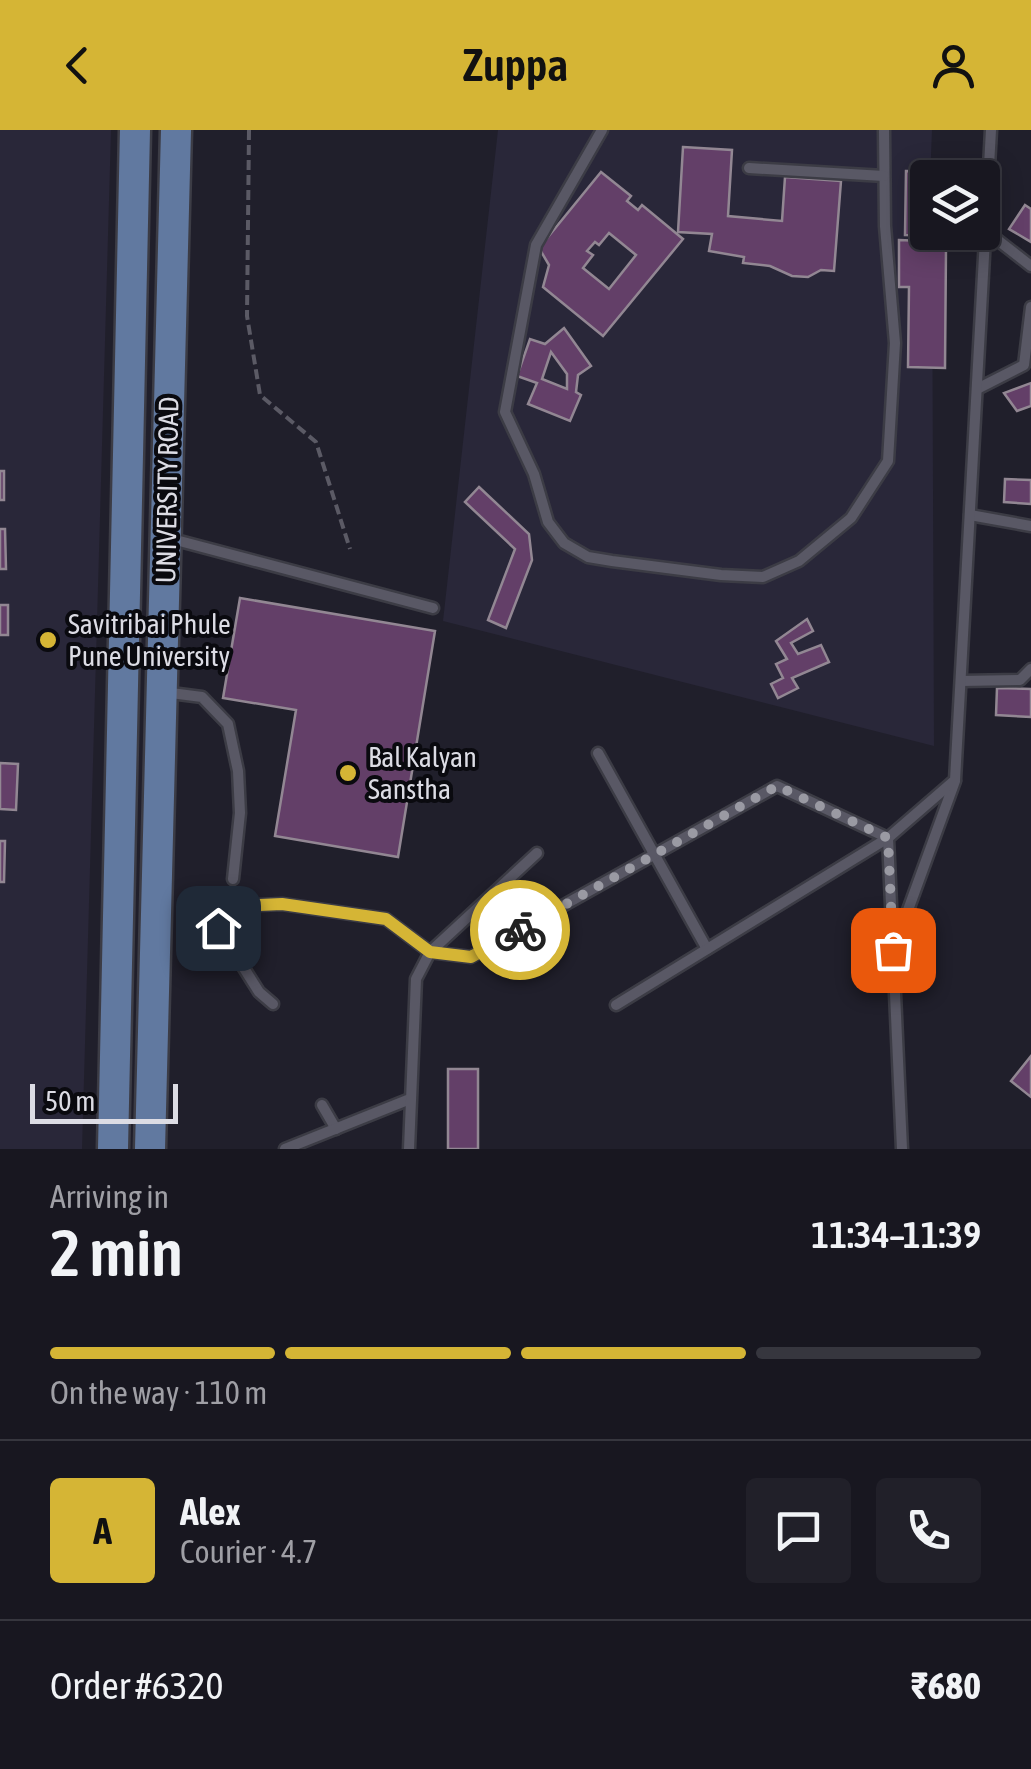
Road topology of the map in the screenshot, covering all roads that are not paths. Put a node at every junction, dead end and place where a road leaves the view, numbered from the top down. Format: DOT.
graph roads {
  1 [pos="136,130"];
  2 [pos="176,130"];
  3 [pos="602,130"];
  4 [pos="884,130"];
  5 [pos="991,130"];
  6 [pos="990,160"];
  7 [pos="749,168"];
  8 [pos="884,176"];
  9 [pos="1000,241"];
  10 [pos="985,250"];
  11 [pos="1031,266"];
  12 [pos="1031,307"];
  13 [pos="977,389"];
  14 [pos="970,515"];
  15 [pos="1031,526"];
  16 [pos="166,538"];
  17 [pos="433,608"];
  18 [pos="1031,669"];
  19 [pos="961,681"];
  20 [pos="162,692"];
  21 [pos="598,753"];
  22 [pos="956,780"];
  23 [pos="888,838"];
  24 [pos="537,852"];
  25 [pos="652,855"];
  26 [pos="233,879"];
  27 [pos="707,949"];
  28 [pos="893,950"];
  29 [pos="430,952"];
  30 [pos="273,1004"];
  31 [pos="616,1005"];
  32 [pos="410,1099"];
  33 [pos="322,1105"];
  34 [pos="336,1128"];
  35 [pos="112,1149"];
  36 [pos="150,1149"];
  37 [pos="286,1149"];
  38 [pos="409,1149"];
  39 [pos="902,1149"];
  1 -- 35 [label="main road, UNIVERSITY ROAD"];
  2 -- 16 [label="main road, UNIVERSITY ROAD"];
  3 -- 8 [label="lane"];
  4 -- 8 [label="lane"];
  5 -- 6 [label="lane"];
  7 -- 8 [label="lane"];
  9 -- 11 [label="lane"];
  10 -- 13 [label="lane"];
  12 -- 13 [label="lane"];
  13 -- 14 [label="lane"];
  14 -- 15 [label="lane"];
  14 -- 19 [label="lane"];
  16 -- 17 [label="lane"];
  16 -- 20 [label="main road, UNIVERSITY ROAD"];
  18 -- 19 [label="lane"];
  19 -- 22 [label="lane"];
  20 -- 26 [label="lane"];
  20 -- 36 [label="main road, UNIVERSITY ROAD"];
  21 -- 25 [label="lane"];
  22 -- 23 [label="lane"];
  22 -- 28 [label="lane"];
  23 -- 25 [label="lane"];
  23 -- 27 [label="lane"];
  23 -- 28 [label="lane"];
  24 -- 29 [label="lane"];
  25 -- 27 [label="lane"];
  25 -- 29 [label="lane"];
  27 -- 31 [label="lane"];
  28 -- 39 [label="lane"];
  29 -- 30 [label="lane"];
  29 -- 32 [label="lane"];
  32 -- 34 [label="lane"];
  32 -- 38 [label="lane"];
  33 -- 34 [label="lane"];
  34 -- 37 [label="lane"];
}
